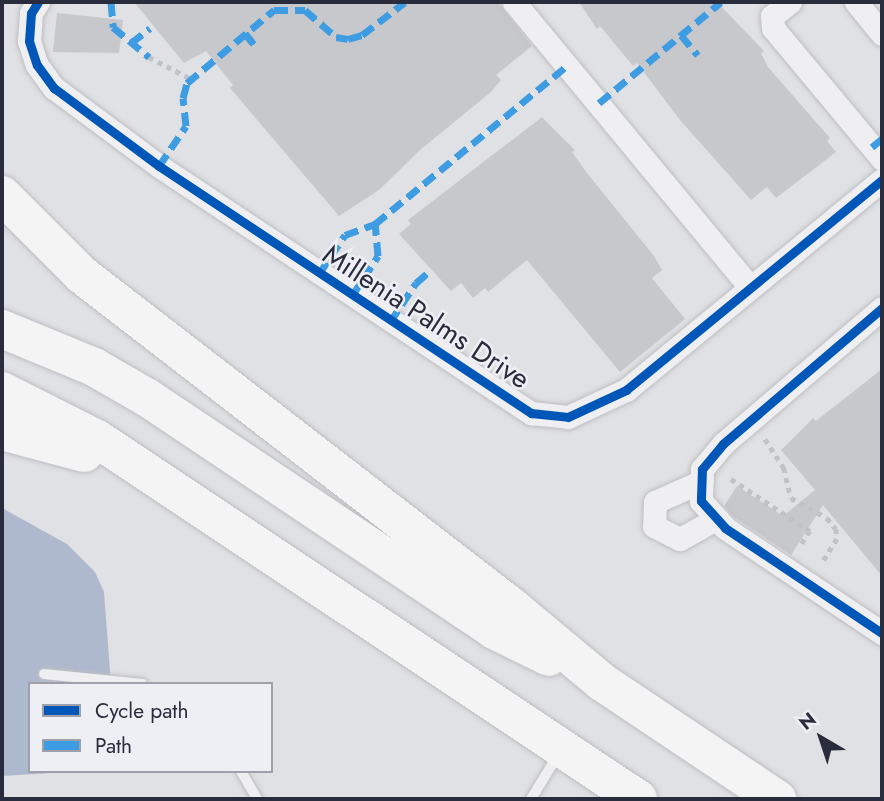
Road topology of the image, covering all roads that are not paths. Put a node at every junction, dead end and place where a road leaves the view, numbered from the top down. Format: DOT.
graph roads {
  1 [pos="37,2"];
  2 [pos="514,2"];
  3 [pos="790,2"];
  4 [pos="856,2"];
  5 [pos="882,34"];
  6 [pos="882,159"];
  7 [pos="882,180"];
  8 [pos="2,195"];
  9 [pos="750,287"];
  10 [pos="882,308"];
  11 [pos="2,329"];
  12 [pos="2,391"];
  13 [pos="2,430"];
  14 [pos="702,481"];
  15 [pos="212,515"];
  16 [pos="716,519"];
  17 [pos="882,634"];
  18 [pos="44,674"];
  19 [pos="122,682"];
  20 [pos="602,682"];
  21 [pos="562,750"];
  22 [pos="242,773"];
  23 [pos="257,799"];
  24 [pos="531,799"];
  25 [pos="638,799"];
  26 [pos="777,799"];
  1 -- 9 [label="street, Millenia Palms Drive"];
  2 -- 9 [label="street"];
  3 -- 6 [label="street"];
  4 -- 5 [label="street"];
  7 -- 9 [label="street, Millenia Palms Drive"];
  8 -- 20 [label="highway"];
  10 -- 14 [label="street"];
  11 -- 20 [label="highway"];
  12 -- 15 [label="highway"];
  13 -- 15 [label="highway"];
  14 -- 16 [label="street"];
  14 -- 16 [label="street"];
  15 -- 21 [label="highway"];
  16 -- 17 [label="street"];
  18 -- 19 [label="lane"];
  20 -- 26 [label="highway"];
  21 -- 24 [label="lane"];
  21 -- 25 [label="highway"];
  22 -- 23 [label="lane"];
}
